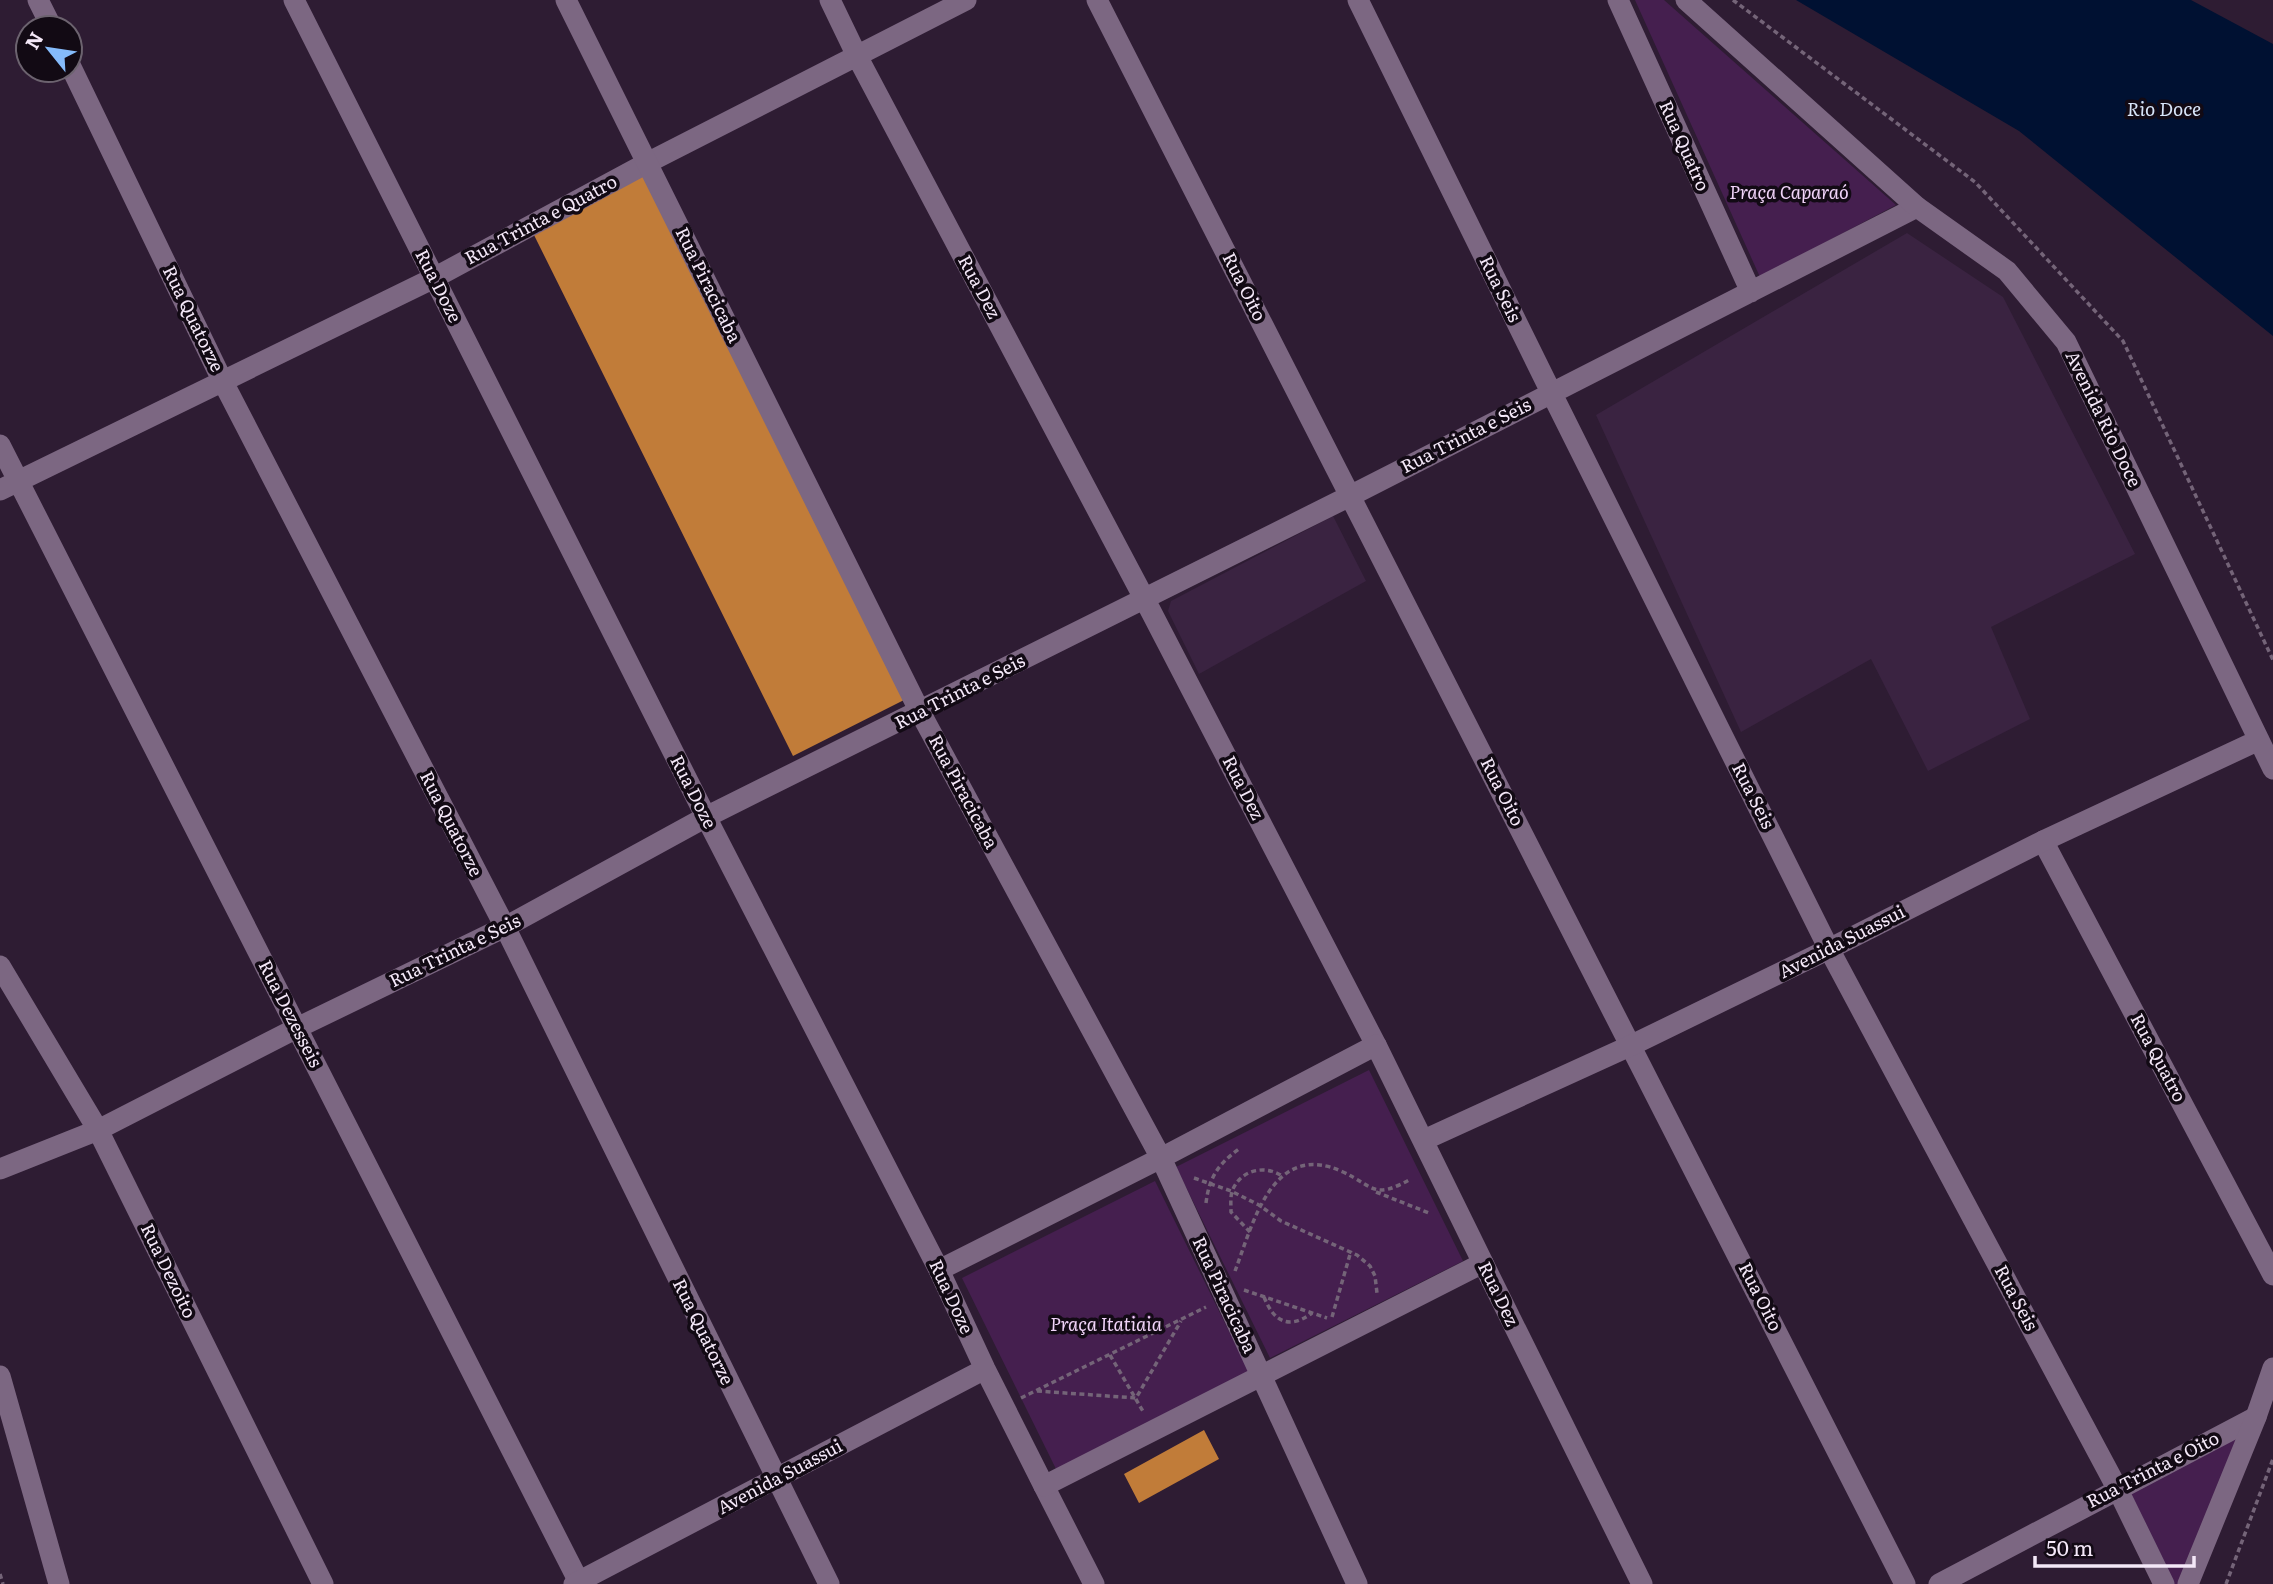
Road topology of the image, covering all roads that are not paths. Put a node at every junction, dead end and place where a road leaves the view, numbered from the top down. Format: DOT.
graph roads {
  1 [pos="294,0"];
  2 [pos="566,0"];
  3 [pos="830,0"];
  4 [pos="966,0"];
  5 [pos="1097,0"];
  6 [pos="1358,0"];
  7 [pos="1618,0"];
  8 [pos="1686,0"];
  9 [pos="857,57"];
  10 [pos="79,84"];
  11 [pos="648,163"];
  12 [pos="1917,207"];
  13 [pos="434,278"];
  14 [pos="1751,292"];
  15 [pos="222,380"];
  16 [pos="1551,392"];
  17 [pos="0,445"];
  18 [pos="9,485"];
  19 [pos="1350,496"];
  20 [pos="1144,598"];
  21 [pos="919,712"];
  22 [pos="2259,740"];
  23 [pos="2273,769"];
  24 [pos="706,817"];
  25 [pos="2043,841"];
  26 [pos="505,927"];
  27 [pos="1829,949"];
  28 [pos="0,966"];
  29 [pos="297,1028"];
  30 [pos="1376,1045"];
  31 [pos="1632,1045"];
  32 [pos="98,1130"];
  33 [pos="1424,1140"];
  34 [pos="1161,1158"];
  35 [pos="0,1169"];
  36 [pos="1483,1263"];
  37 [pos="939,1270"];
  38 [pos="2273,1275"];
  39 [pos="2273,1368"];
  40 [pos="985,1370"];
  41 [pos="1261,1375"];
  42 [pos="0,1376"];
  43 [pos="2256,1417"];
  44 [pos="775,1479"];
  45 [pos="1044,1486"];
  46 [pos="2117,1488"];
  47 [pos="578,1583"];
  48 [pos="59,1584"];
  49 [pos="323,1584"];
  50 [pos="829,1584"];
  51 [pos="1094,1584"];
  52 [pos="1357,1584"];
  53 [pos="1642,1584"];
  54 [pos="1905,1584"];
  55 [pos="1939,1584"];
  56 [pos="2164,1584"];
  57 [pos="2188,1584"];
  1 -- 13 [label="street, Rua Doze"];
  2 -- 11 [label="street, Rua Piracicaba"];
  3 -- 9 [label="street, Rua Dez"];
  4 -- 9 [label="street, Rua Trinta e Quatro"];
  5 -- 19 [label="street, Rua Oito"];
  6 -- 16 [label="street, Rua Seis"];
  7 -- 14 [label="street, Rua Quatro"];
  8 -- 12 [label="street, Avenida Rio Doce"];
  9 -- 11 [label="street, Rua Trinta e Quatro"];
  9 -- 20 [label="street, Rua Dez"];
  10 -- 15 [label="street, Rua Quatorze"];
  11 -- 13 [label="street, Rua Trinta e Quatro"];
  11 -- 21 [label="street, Rua Piracicaba"];
  12 -- 14 [label="street, Rua Trinta e Seis"];
  12 -- 22 [label="street, Avenida Rio Doce"];
  13 -- 15 [label="street, Rua Trinta e Quatro"];
  13 -- 24 [label="street, Rua Doze"];
  14 -- 16 [label="street, Rua Trinta e Seis"];
  15 -- 18 [label="street, Rua Trinta e Quatro"];
  15 -- 26 [label="street, Rua Quatorze"];
  16 -- 19 [label="street, Rua Trinta e Seis"];
  16 -- 27 [label="street, Rua Seis"];
  17 -- 18 [label="street, Rua Dezesseis"];
  18 -- 29 [label="street, Rua Dezesseis"];
  19 -- 20 [label="street, Rua Trinta e Seis"];
  19 -- 31 [label="street, Rua Oito"];
  20 -- 21 [label="street, Rua Trinta e Seis"];
  20 -- 30 [label="street, Rua Dez"];
  21 -- 24 [label="street, Rua Trinta e Seis"];
  21 -- 34 [label="street, Rua Piracicaba"];
  22 -- 23 [label="street, Avenida Rio Doce"];
  22 -- 25 [label="street, Avenida Suassui"];
  24 -- 26 [label="street, Rua Trinta e Seis"];
  24 -- 37 [label="street, Rua Doze"];
  25 -- 27 [label="street, Avenida Suassui"];
  25 -- 38 [label="street, Rua Quatro"];
  26 -- 29 [label="street, Rua Trinta e Seis"];
  26 -- 44 [label="street, Rua Quatorze"];
  27 -- 31 [label="street, Avenida Suassui"];
  27 -- 46 [label="street, Rua Seis"];
  28 -- 32 [label="street, Rua Dezoito"];
  29 -- 32 [label="street, Rua Trinta e Seis"];
  29 -- 47 [label="street, Rua Dezesseis"];
  30 -- 33 [label="street, Rua Dez"];
  30 -- 34 [label="street"];
  31 -- 33 [label="street, Avenida Suassui"];
  31 -- 54 [label="street, Rua Oito"];
  32 -- 35 [label="street, Rua Trinta e Seis"];
  32 -- 49 [label="street, Rua Dezoito"];
  33 -- 36 [label="street, Rua Dez"];
  34 -- 37 [label="street"];
  34 -- 41 [label="street, Rua Piracicaba"];
  36 -- 41 [label="street"];
  36 -- 53 [label="street, Rua Dez"];
  37 -- 40 [label="street, Rua Doze"];
  39 -- 43 [label="street"];
  40 -- 44 [label="street, Avenida Suassui"];
  40 -- 45 [label="street, Rua Doze"];
  41 -- 45 [label="street"];
  41 -- 52 [label="street, Rua Piracicaba"];
  42 -- 48 [label="street"];
  43 -- 46 [label="street, Rua Trinta e Oito"];
  43 -- 57 [label="street"];
  44 -- 47 [label="street, Avenida Suassui"];
  44 -- 50 [label="street, Rua Quatorze"];
  45 -- 51 [label="street, Rua Doze"];
  46 -- 55 [label="street, Rua Trinta e Oito"];
  46 -- 56 [label="street, Rua Seis"];
}
